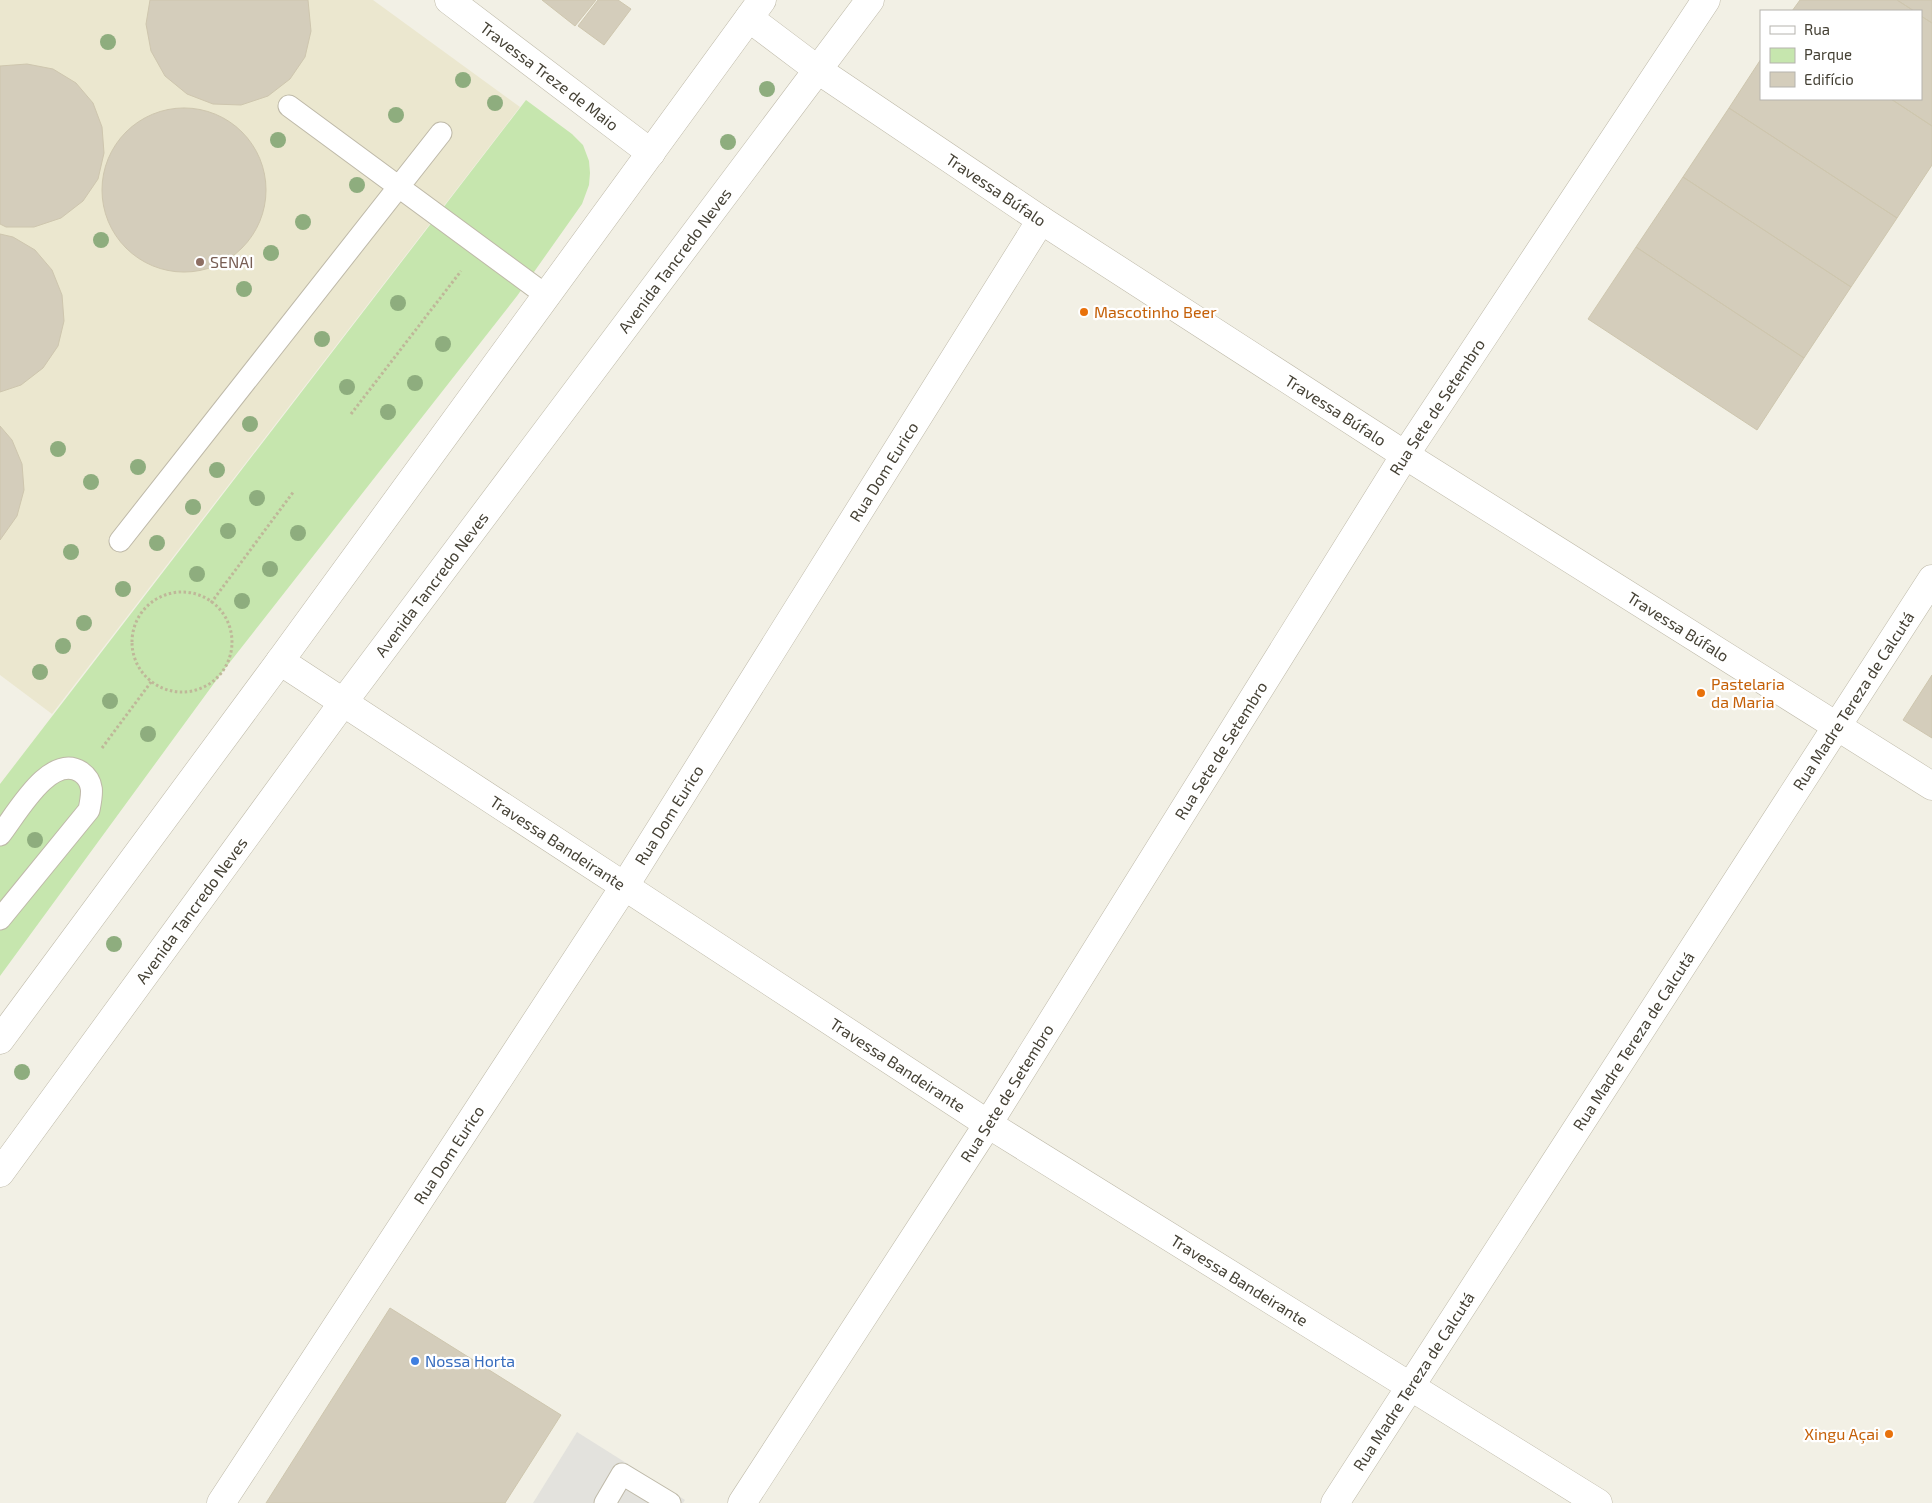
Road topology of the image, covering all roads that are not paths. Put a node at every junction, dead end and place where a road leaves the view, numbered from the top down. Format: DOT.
graph roads {
  1 [pos="449,0"];
  2 [pos="870,0"];
  3 [pos="1706,0"];
  4 [pos="756,9"];
  5 [pos="818,70"];
  6 [pos="288,106"];
  7 [pos="441,133"];
  8 [pos="651,153"];
  9 [pos="398,187"];
  10 [pos="1041,220"];
  11 [pos="547,296"];
  12 [pos="1406,455"];
  13 [pos="120,541"];
  14 [pos="1932,579"];
  15 [pos="280,662"];
  16 [pos="342,704"];
  17 [pos="1838,725"];
  18 [pos="1932,786"];
  19 [pos="0,835"];
  20 [pos="624,887"];
  21 [pos="0,919"];
  22 [pos="0,1040"];
  23 [pos="988,1124"];
  24 [pos="0,1173"];
  25 [pos="1412,1386"];
  26 [pos="222,1503"];
  27 [pos="605,1503"];
  28 [pos="670,1503"];
  29 [pos="742,1503"];
  30 [pos="1336,1503"];
  31 [pos="1598,1503"];
  1 -- 8 [label="street, Travessa Treze de Maio"];
  2 -- 5 [label="street, Avenida Tancredo Neves"];
  3 -- 12 [label="street, Rua Sete de Setembro"];
  4 -- 5 [label="street, Travessa Búfalo"];
  4 -- 8 [label="street"];
  5 -- 10 [label="street, Travessa Búfalo"];
  5 -- 16 [label="street, Avenida Tancredo Neves"];
  6 -- 9 [label="lane"];
  7 -- 9 [label="lane"];
  8 -- 11 [label="street"];
  9 -- 11 [label="lane"];
  9 -- 13 [label="lane"];
  10 -- 12 [label="street, Travessa Búfalo"];
  10 -- 20 [label="street, Rua Dom Eurico"];
  11 -- 15 [label="street"];
  12 -- 17 [label="street, Travessa Búfalo"];
  12 -- 23 [label="street, Rua Sete de Setembro"];
  14 -- 17 [label="street, Rua Madre Tereza de Calcutá"];
  15 -- 16 [label="street, Travessa Bandeirante"];
  15 -- 22 [label="street"];
  16 -- 20 [label="street, Travessa Bandeirante"];
  16 -- 24 [label="street, Avenida Tancredo Neves"];
  17 -- 18 [label="street, Travessa Búfalo"];
  17 -- 25 [label="street, Rua Madre Tereza de Calcutá"];
  19 -- 21 [label="lane"];
  20 -- 23 [label="street, Travessa Bandeirante"];
  20 -- 26 [label="street, Rua Dom Eurico"];
  23 -- 25 [label="street, Travessa Bandeirante"];
  23 -- 29 [label="street, Rua Sete de Setembro"];
  25 -- 30 [label="street, Rua Madre Tereza de Calcutá"];
  25 -- 31 [label="street, Travessa Bandeirante"];
  27 -- 28 [label="lane"];
}
